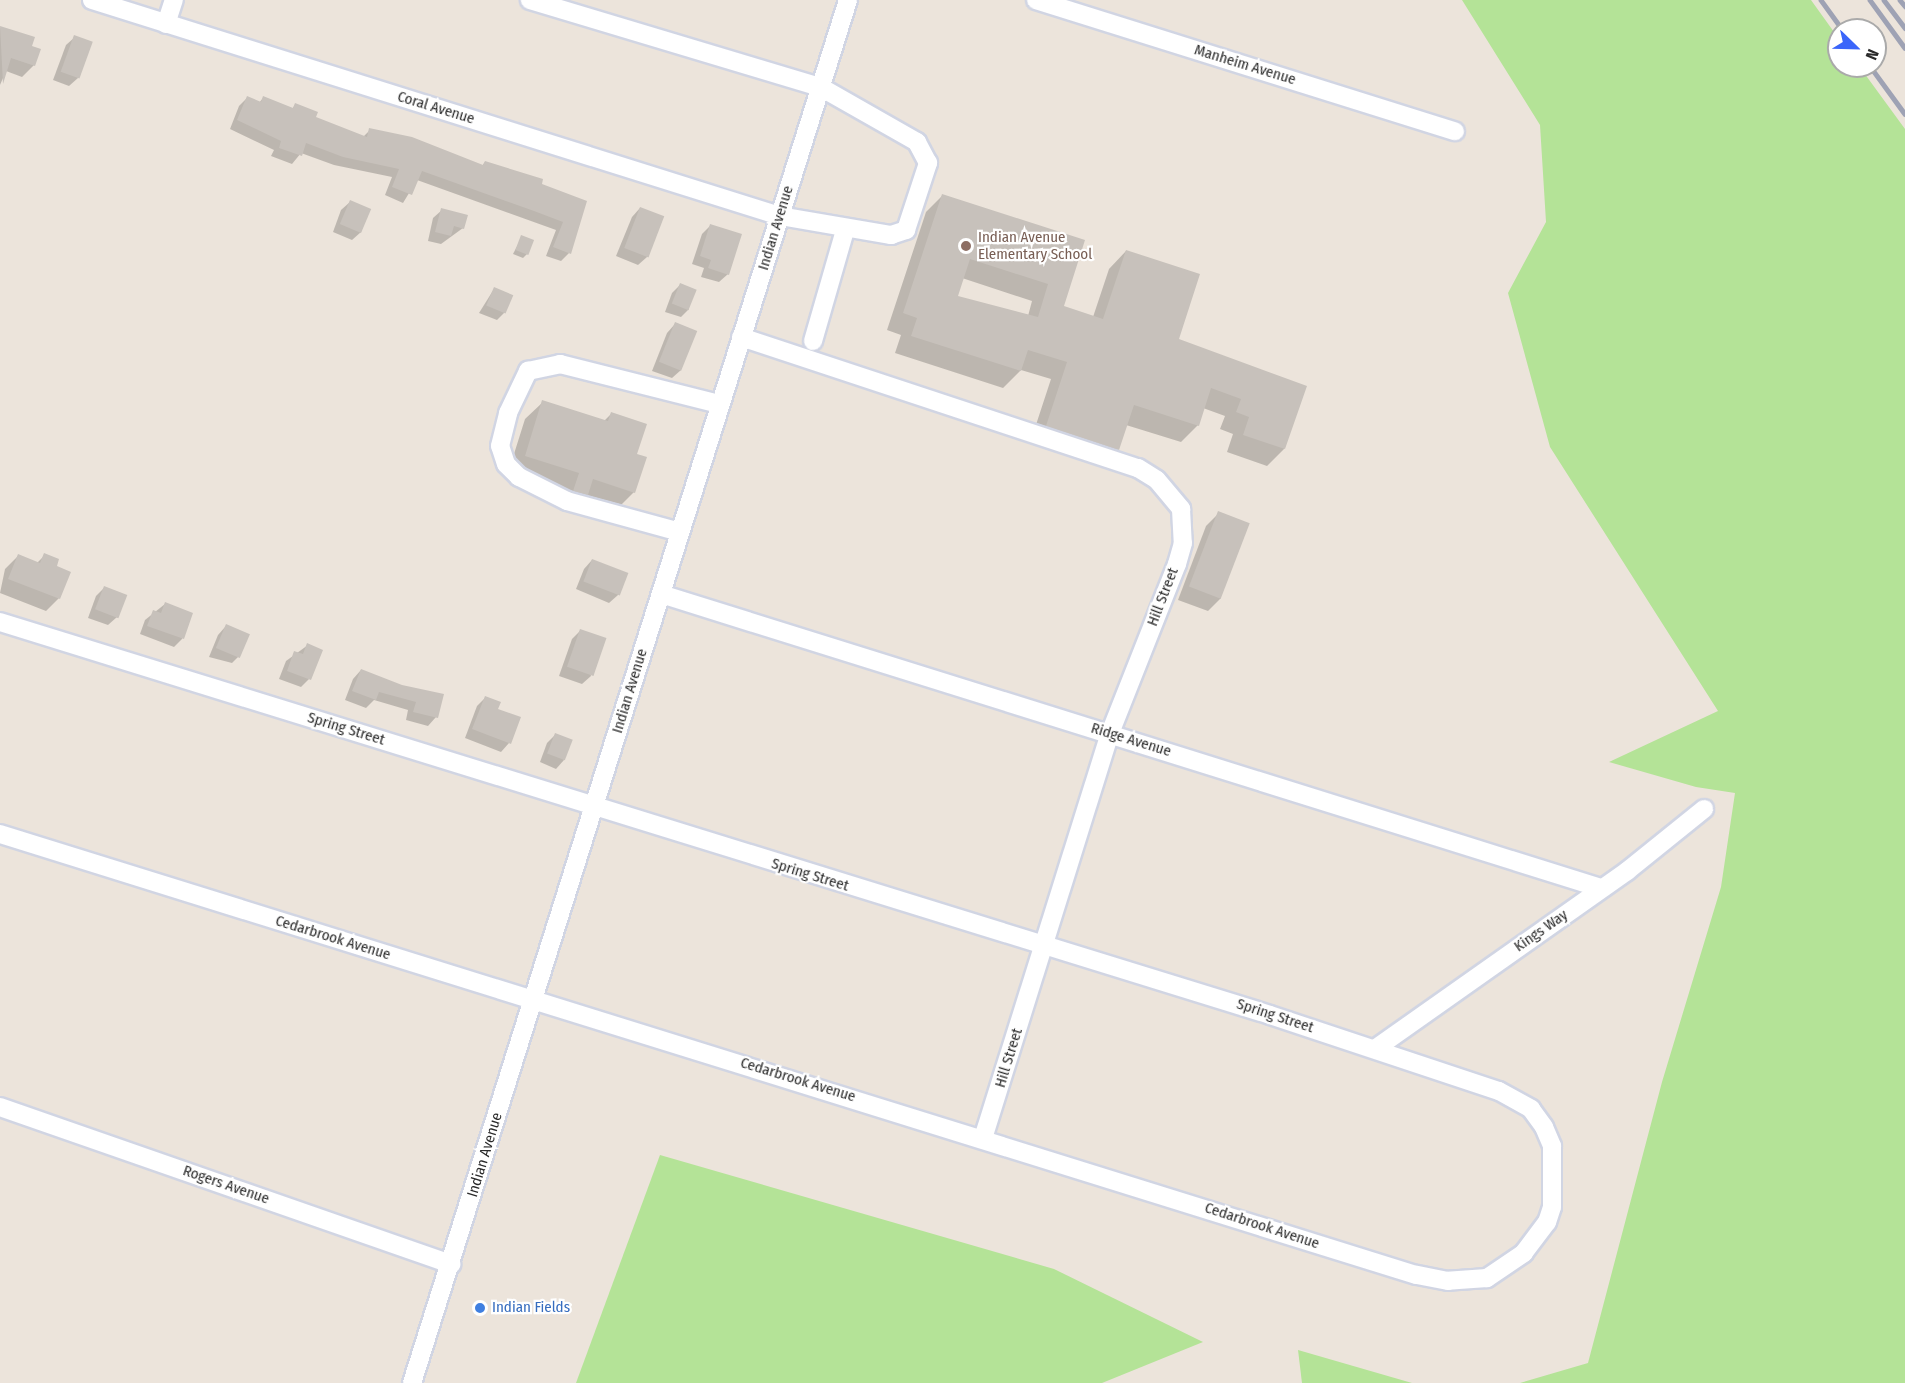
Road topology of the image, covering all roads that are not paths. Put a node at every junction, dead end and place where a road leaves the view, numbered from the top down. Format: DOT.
graph roads {
  1 [pos="92,0"];
  2 [pos="174,0"];
  3 [pos="530,0"];
  4 [pos="848,0"];
  5 [pos="1036,0"];
  6 [pos="166,24"];
  7 [pos="820,87"];
  8 [pos="1455,131"];
  9 [pos="780,216"];
  10 [pos="845,230"];
  11 [pos="741,337"];
  12 [pos="813,341"];
  13 [pos="719,404"];
  14 [pos="680,532"];
  15 [pos="660,594"];
  16 [pos="0,622"];
  17 [pos="1110,733"];
  18 [pos="594,807"];
  19 [pos="1704,809"];
  20 [pos="0,834"];
  21 [pos="1601,888"];
  22 [pos="1043,946"];
  23 [pos="534,999"];
  24 [pos="1375,1049"];
  25 [pos="0,1107"];
  26 [pos="983,1138"];
  27 [pos="1554,1192"];
  28 [pos="451,1264"];
  29 [pos="412,1383"];
  1 -- 6 [label="street, Coral Avenue"];
  2 -- 6 [label="street"];
  3 -- 7 [label="street"];
  4 -- 7 [label="street, Indian Avenue"];
  5 -- 8 [label="street, Manheim Avenue"];
  6 -- 9 [label="street, Coral Avenue"];
  7 -- 9 [label="street, Indian Avenue"];
  7 -- 10 [label="street, Coral Avenue"];
  9 -- 10 [label="street, Coral Avenue"];
  9 -- 11 [label="street, Indian Avenue"];
  10 -- 12 [label="street"];
  11 -- 13 [label="street, Indian Avenue"];
  11 -- 17 [label="street, Hill Street"];
  13 -- 14 [label="street, Indian Avenue"];
  13 -- 14 [label="street"];
  14 -- 15 [label="street, Indian Avenue"];
  15 -- 17 [label="street, Ridge Avenue"];
  15 -- 18 [label="street, Indian Avenue"];
  16 -- 18 [label="street, Spring Street"];
  17 -- 21 [label="street, Ridge Avenue"];
  17 -- 22 [label="street, Hill Street"];
  18 -- 22 [label="street, Spring Street"];
  18 -- 23 [label="street, Indian Avenue"];
  19 -- 21 [label="street, Kings Way"];
  20 -- 23 [label="street, Cedarbrook Avenue"];
  21 -- 24 [label="street, Kings Way"];
  22 -- 24 [label="street, Spring Street"];
  22 -- 26 [label="street, Hill Street"];
  23 -- 26 [label="street, Cedarbrook Avenue"];
  23 -- 28 [label="street, Indian Avenue"];
  24 -- 27 [label="street, Spring Street"];
  25 -- 28 [label="street, Rogers Avenue"];
  26 -- 27 [label="street, Cedarbrook Avenue"];
  28 -- 29 [label="street, Indian Avenue"];
}
